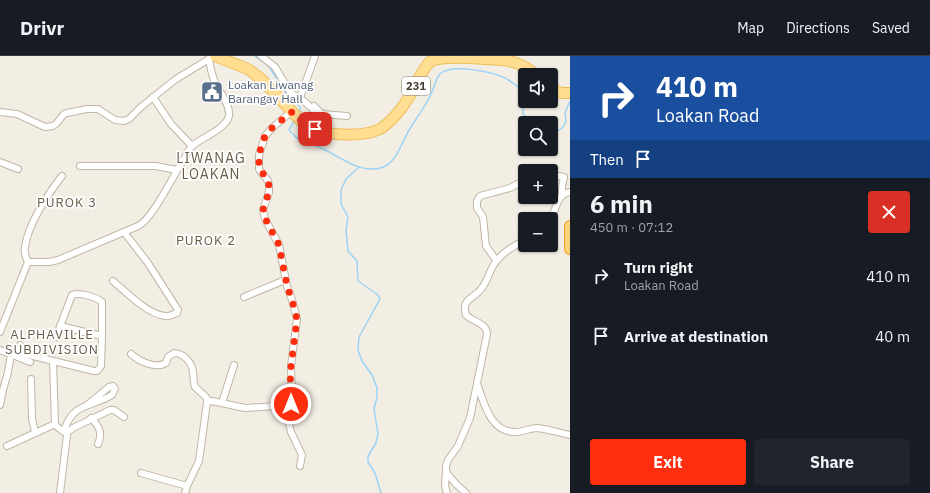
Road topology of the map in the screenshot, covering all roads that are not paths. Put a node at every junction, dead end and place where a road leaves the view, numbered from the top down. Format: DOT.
graph roads {
  1 [pos="261,56"];
  2 [pos="315,56"];
  3 [pos="211,57"];
  4 [pos="501,58"];
  5 [pos="526,68"];
  6 [pos="558,92"];
  7 [pos="570,92"];
  8 [pos="153,97"];
  9 [pos="303,100"];
  10 [pos="0,112"];
  11 [pos="293,112"];
  12 [pos="347,116"];
  13 [pos="304,124"];
  14 [pos="192,146"];
  15 [pos="0,162"];
  16 [pos="80,166"];
  17 [pos="18,169"];
  18 [pos="176,170"];
  19 [pos="62,176"];
  20 [pos="558,176"];
  21 [pos="518,184"];
  22 [pos="570,192"];
  23 [pos="562,195"];
  24 [pos="554,212"];
  25 [pos="570,226"];
  26 [pos="124,232"];
  27 [pos="518,244"];
  28 [pos="570,249"];
  29 [pos="496,260"];
  30 [pos="28,262"];
  31 [pos="285,280"];
  32 [pos="113,281"];
  33 [pos="244,297"];
  34 [pos="60,326"];
  35 [pos="0,332"];
  36 [pos="102,336"];
  37 [pos="56,337"];
  38 [pos="20,345"];
  39 [pos="0,350"];
  40 [pos="11,354"];
  41 [pos="131,354"];
  42 [pos="53,361"];
  43 [pos="30,362"];
  44 [pos="234,365"];
  45 [pos="31,379"];
  46 [pos="477,384"];
  47 [pos="208,401"];
  48 [pos="222,403"];
  49 [pos="291,404"];
  50 [pos="87,405"];
  51 [pos="0,406"];
  52 [pos="124,417"];
  53 [pos="91,418"];
  54 [pos="54,424"];
  55 [pos="35,432"];
  56 [pos="65,432"];
  57 [pos="570,435"];
  58 [pos="98,444"];
  59 [pos="7,446"];
  60 [pos="300,466"];
  61 [pos="141,473"];
  62 [pos="447,473"];
  63 [pos="187,486"];
  64 [pos="60,493"];
  65 [pos="185,493"];
  66 [pos="447,493"];
  67 [pos="466,493"];
  1 -- 9 [label="street"];
  2 -- 9 [label="street"];
  3 -- 8 [label="street"];
  3 -- 11 [label="main road"];
  3 -- 14 [label="street"];
  4 -- 5 [label="main road, 231"];
  4 -- 13 [label="main road, 231"];
  6 -- 7 [label="main road"];
  8 -- 10 [label="street"];
  8 -- 14 [label="street"];
  9 -- 12 [label="street"];
  9 -- 13 [label="street"];
  11 -- 13 [label="main road"];
  11 -- 31 [label="street"];
  14 -- 18 [label="street"];
  15 -- 17 [label="street"];
  16 -- 18 [label="street"];
  18 -- 26 [label="street"];
  19 -- 30 [label="street"];
  20 -- 23 [label="street"];
  21 -- 29 [label="street"];
  22 -- 23 [label="street"];
  23 -- 24 [label="street"];
  25 -- 28 [label="highway"];
  26 -- 30 [label="street"];
  26 -- 32 [label="street"];
  27 -- 29 [label="street"];
  29 -- 46 [label="street"];
  30 -- 35 [label="street"];
  31 -- 33 [label="street"];
  31 -- 49 [label="street"];
  34 -- 36 [label="street"];
  34 -- 36 [label="street"];
  34 -- 37 [label="street"];
  36 -- 42 [label="street"];
  38 -- 42 [label="street"];
  39 -- 40 [label="street"];
  40 -- 43 [label="street"];
  40 -- 51 [label="street"];
  41 -- 47 [label="street"];
  42 -- 54 [label="street"];
  44 -- 48 [label="street"];
  45 -- 55 [label="street"];
  46 -- 57 [label="street"];
  46 -- 62 [label="street"];
  47 -- 48 [label="street"];
  47 -- 63 [label="street"];
  48 -- 49 [label="street"];
  49 -- 60 [label="street"];
  50 -- 56 [label="street"];
  52 -- 53 [label="street"];
  53 -- 56 [label="street"];
  53 -- 58 [label="street"];
  54 -- 55 [label="street"];
  54 -- 56 [label="street"];
  55 -- 59 [label="street"];
  56 -- 64 [label="street"];
  61 -- 63 [label="street"];
  62 -- 66 [label="street"];
  62 -- 67 [label="street"];
  63 -- 65 [label="street"];
}
